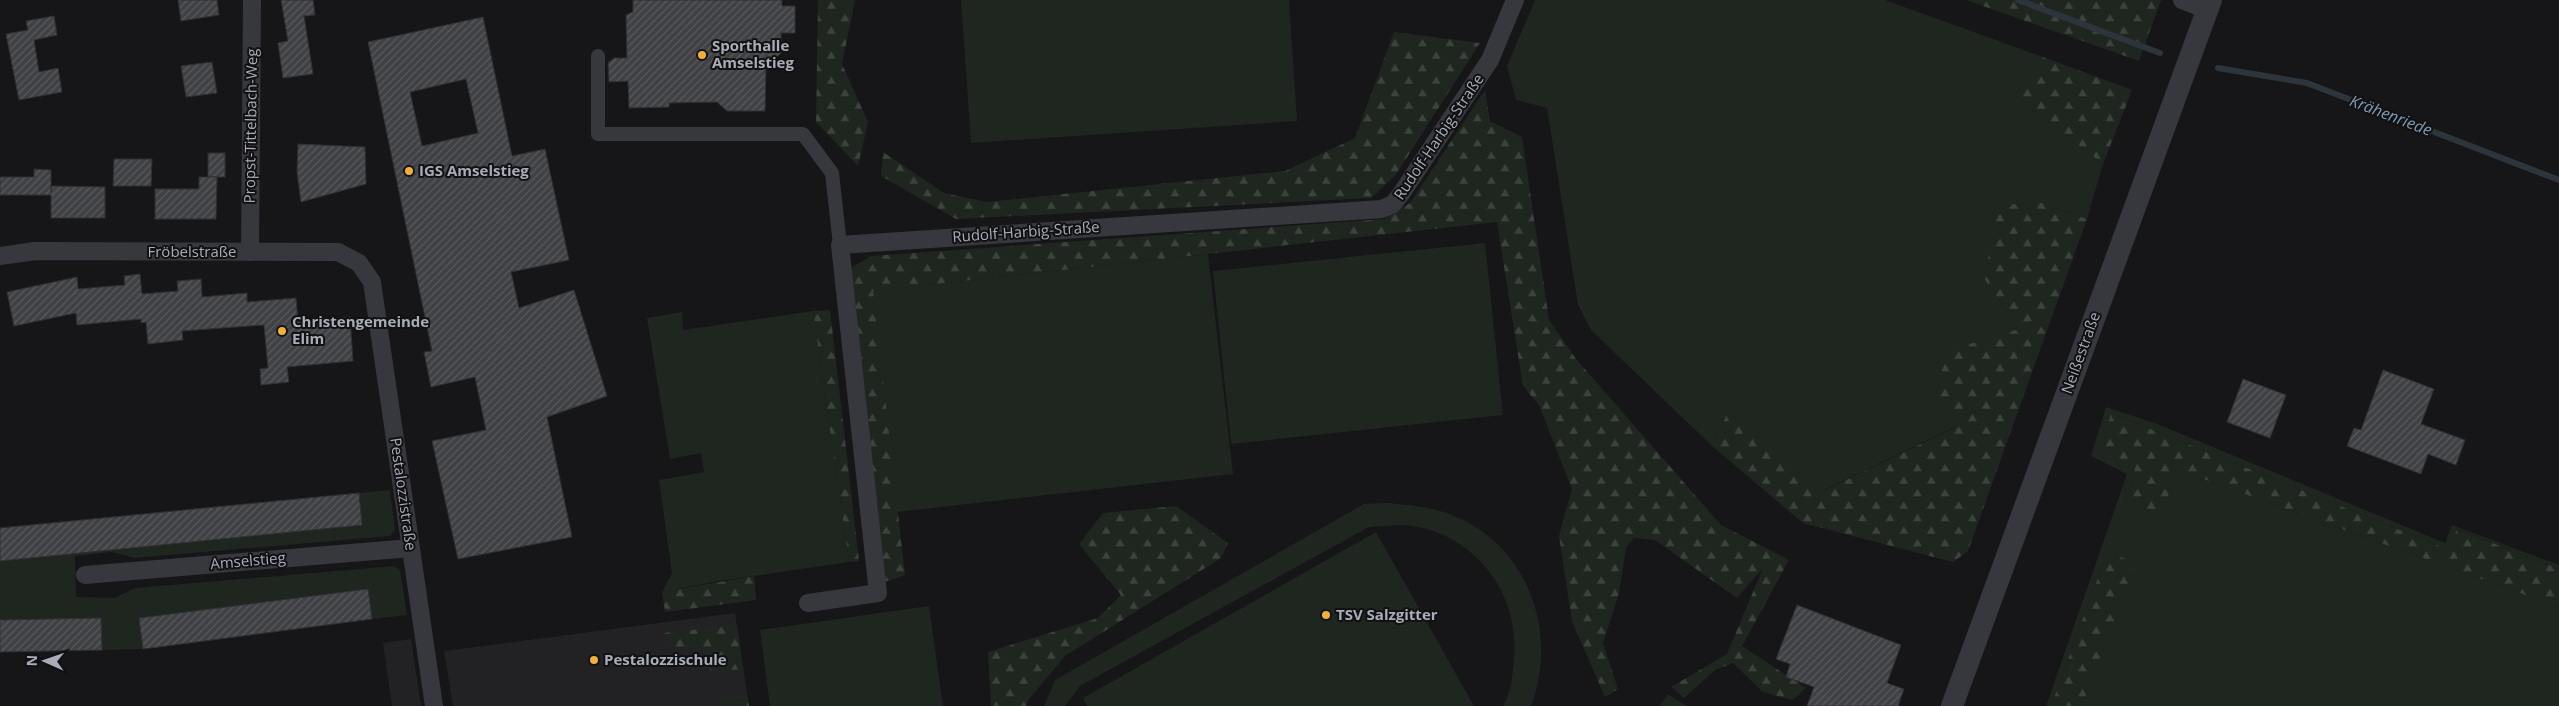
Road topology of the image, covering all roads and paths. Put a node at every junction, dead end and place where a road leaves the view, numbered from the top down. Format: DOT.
graph roads {
  1 [pos="252,0"];
  2 [pos="1515,0"];
  3 [pos="2182,0"];
  4 [pos="2209,5"];
  5 [pos="598,56"];
  6 [pos="840,244"];
  7 [pos="250,252"];
  8 [pos="0,256"];
  9 [pos="372,282"];
  10 [pos="411,548"];
  11 [pos="85,575"];
  12 [pos="808,603"];
  13 [pos="434,706"];
  14 [pos="1952,706"];
  1 -- 7 [label="street, Propst-Tittelbach-Weg"];
  2 -- 6 [label="street, Rudolf-Harbig-Straße"];
  3 -- 4 [label="street"];
  4 -- 14 [label="street, Neißestraße"];
  5 -- 6 [label="street"];
  6 -- 12 [label="street"];
  7 -- 8 [label="street, Fröbelstraße"];
  7 -- 9 [label="street, Fröbelstraße"];
  9 -- 10 [label="street, Pestalozzistraße"];
  10 -- 11 [label="street, Amselstieg"];
  10 -- 13 [label="street, Pestalozzistraße"];
}
